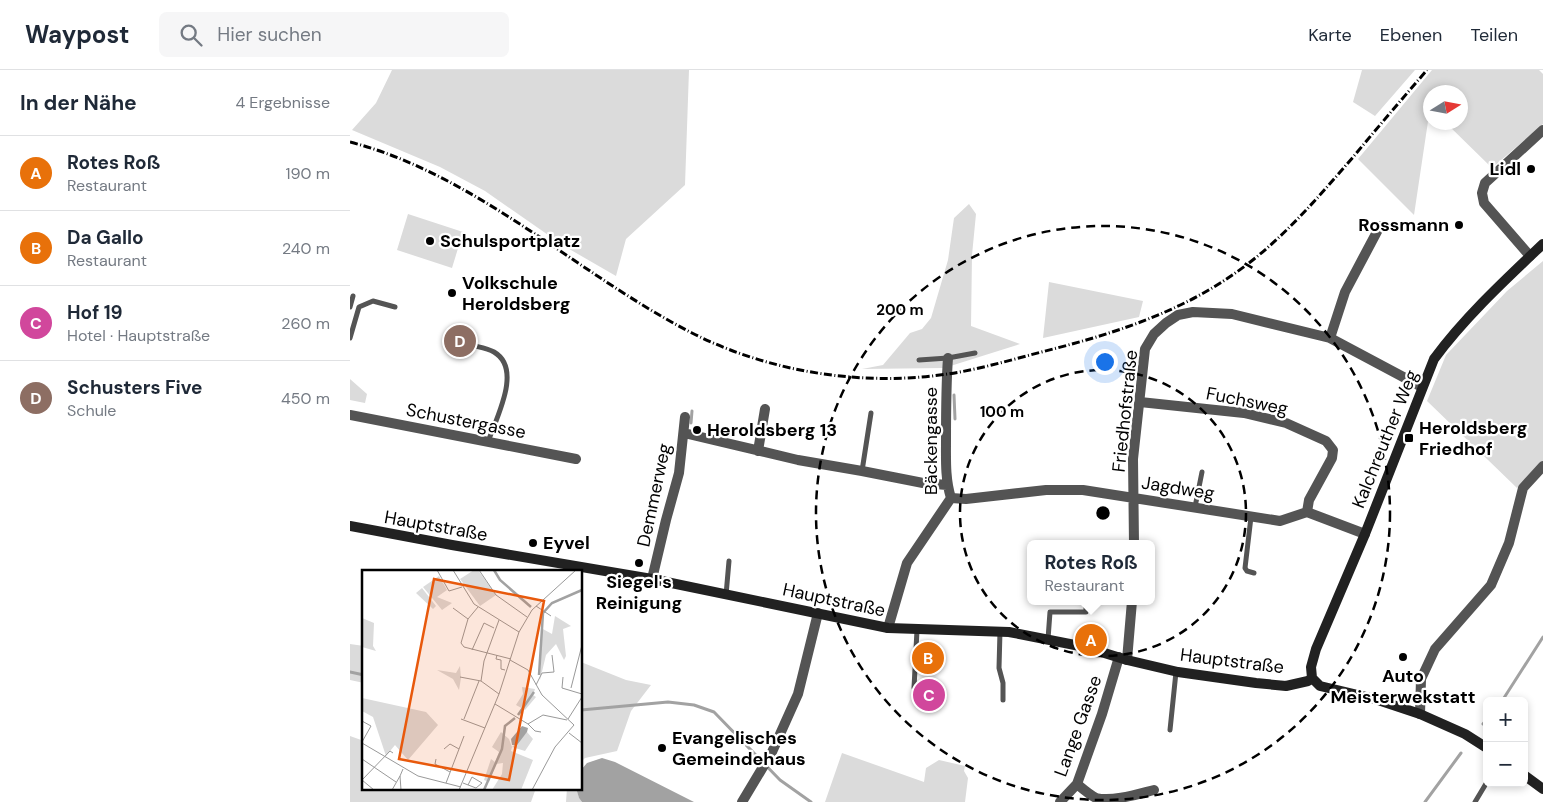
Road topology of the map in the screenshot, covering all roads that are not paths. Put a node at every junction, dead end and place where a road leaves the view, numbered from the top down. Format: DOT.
graph roads {
  1 [pos="1543,130"];
  2 [pos="1380,226"];
  3 [pos="1543,244"];
  4 [pos="1530,256"];
  5 [pos="353,296"];
  6 [pos="350,307"];
  7 [pos="395,307"];
  8 [pos="350,338"];
  9 [pos="1330,338"];
  10 [pos="471,345"];
  11 [pos="975,353"];
  12 [pos="948,358"];
  13 [pos="919,360"];
  14 [pos="1422,387"];
  15 [pos="1140,402"];
  16 [pos="765,409"];
  17 [pos="871,413"];
  18 [pos="350,415"];
  19 [pos="685,417"];
  20 [pos="684,433"];
  21 [pos="488,442"];
  22 [pos="758,451"];
  23 [pos="576,459"];
  24 [pos="1543,466"];
  25 [pos="862,470"];
  26 [pos="1202,472"];
  27 [pos="947,485"];
  28 [pos="951,498"];
  29 [pos="1134,498"];
  30 [pos="1195,507"];
  31 [pos="1307,512"];
  32 [pos="1251,516"];
  33 [pos="350,526"];
  34 [pos="1365,534"];
  35 [pos="1134,540"];
  36 [pos="729,561"];
  37 [pos="1254,573"];
  38 [pos="652,579"];
  39 [pos="726,595"];
  40 [pos="1086,605"];
  41 [pos="1131,605"];
  42 [pos="818,613"];
  43 [pos="888,628"];
  44 [pos="917,630"];
  45 [pos="1000,631"];
  46 [pos="1048,639"];
  47 [pos="1123,658"];
  48 [pos="1176,671"];
  49 [pos="1312,678"];
  50 [pos="914,688"];
  51 [pos="1003,700"];
  52 [pos="1420,714"];
  53 [pos="1170,730"];
  54 [pos="1483,745"];
  55 [pos="1528,778"];
  56 [pos="1077,784"];
  57 [pos="1484,787"];
  58 [pos="1543,789"];
  59 [pos="1154,790"];
  60 [pos="1064,801"];
  61 [pos="742,802"];
  62 [pos="1475,802"];
  1 -- 4 [label="street"];
  2 -- 9 [label="street"];
  3 -- 4 [label="street, Kalchreuther Weg"];
  4 -- 14 [label="street, Kalchreuther Weg"];
  5 -- 6 [label="lane"];
  7 -- 8 [label="lane"];
  9 -- 14 [label="street, Friedhofstraße"];
  9 -- 15 [label="street, Friedhofstraße"];
  10 -- 21 [label="lane"];
  11 -- 12 [label="lane"];
  12 -- 13 [label="lane"];
  12 -- 27 [label="street, Bäckengasse"];
  14 -- 34 [label="street, Kalchreuther Weg"];
  15 -- 29 [label="street, Friedhofstraße"];
  15 -- 31 [label="street, Fuchsweg"];
  16 -- 22 [label="street"];
  17 -- 25 [label="lane"];
  18 -- 21 [label="street, Schustergasse"];
  19 -- 20 [label="street, Demmerweg"];
  20 -- 22 [label="street"];
  20 -- 38 [label="street, Demmerweg"];
  21 -- 23 [label="street, Schustergasse"];
  22 -- 25 [label="street"];
  24 -- 52 [label="street"];
  25 -- 27 [label="street"];
  26 -- 30 [label="lane"];
  27 -- 28 [label="street, Bäckengasse"];
  28 -- 29 [label="street, Jagdweg"];
  28 -- 43 [label="street, Bäckengasse"];
  29 -- 30 [label="street, Jagdweg"];
  29 -- 35 [label="street, Friedhofstraße"];
  30 -- 32 [label="street, Jagdweg"];
  31 -- 32 [label="street, Jagdweg"];
  31 -- 34 [label="street"];
  32 -- 37 [label="lane"];
  33 -- 38 [label="street, Hauptstraße"];
  34 -- 49 [label="street, Kalchreuther Weg"];
  36 -- 39 [label="lane"];
  38 -- 39 [label="street, Hauptstraße"];
  39 -- 42 [label="street, Hauptstraße"];
  40 -- 46 [label="lane"];
  41 -- 47 [label="street"];
  42 -- 43 [label="street, Hauptstraße"];
  42 -- 61 [label="street"];
  43 -- 44 [label="street, Hauptstraße"];
  44 -- 45 [label="street, Hauptstraße"];
  44 -- 50 [label="lane"];
  45 -- 46 [label="street, Hauptstraße"];
  45 -- 51 [label="lane"];
  46 -- 47 [label="street, Hauptstraße"];
  47 -- 48 [label="street, Hauptstraße"];
  47 -- 56 [label="street, Lange Gasse"];
  48 -- 49 [label="street, Hauptstraße"];
  48 -- 53 [label="lane"];
  49 -- 52 [label="street"];
  52 -- 54 [label="street"];
  55 -- 58 [label="street"];
  56 -- 59 [label="street"];
  56 -- 60 [label="street, Lange Gasse"];
  57 -- 62 [label="lane"];
}
